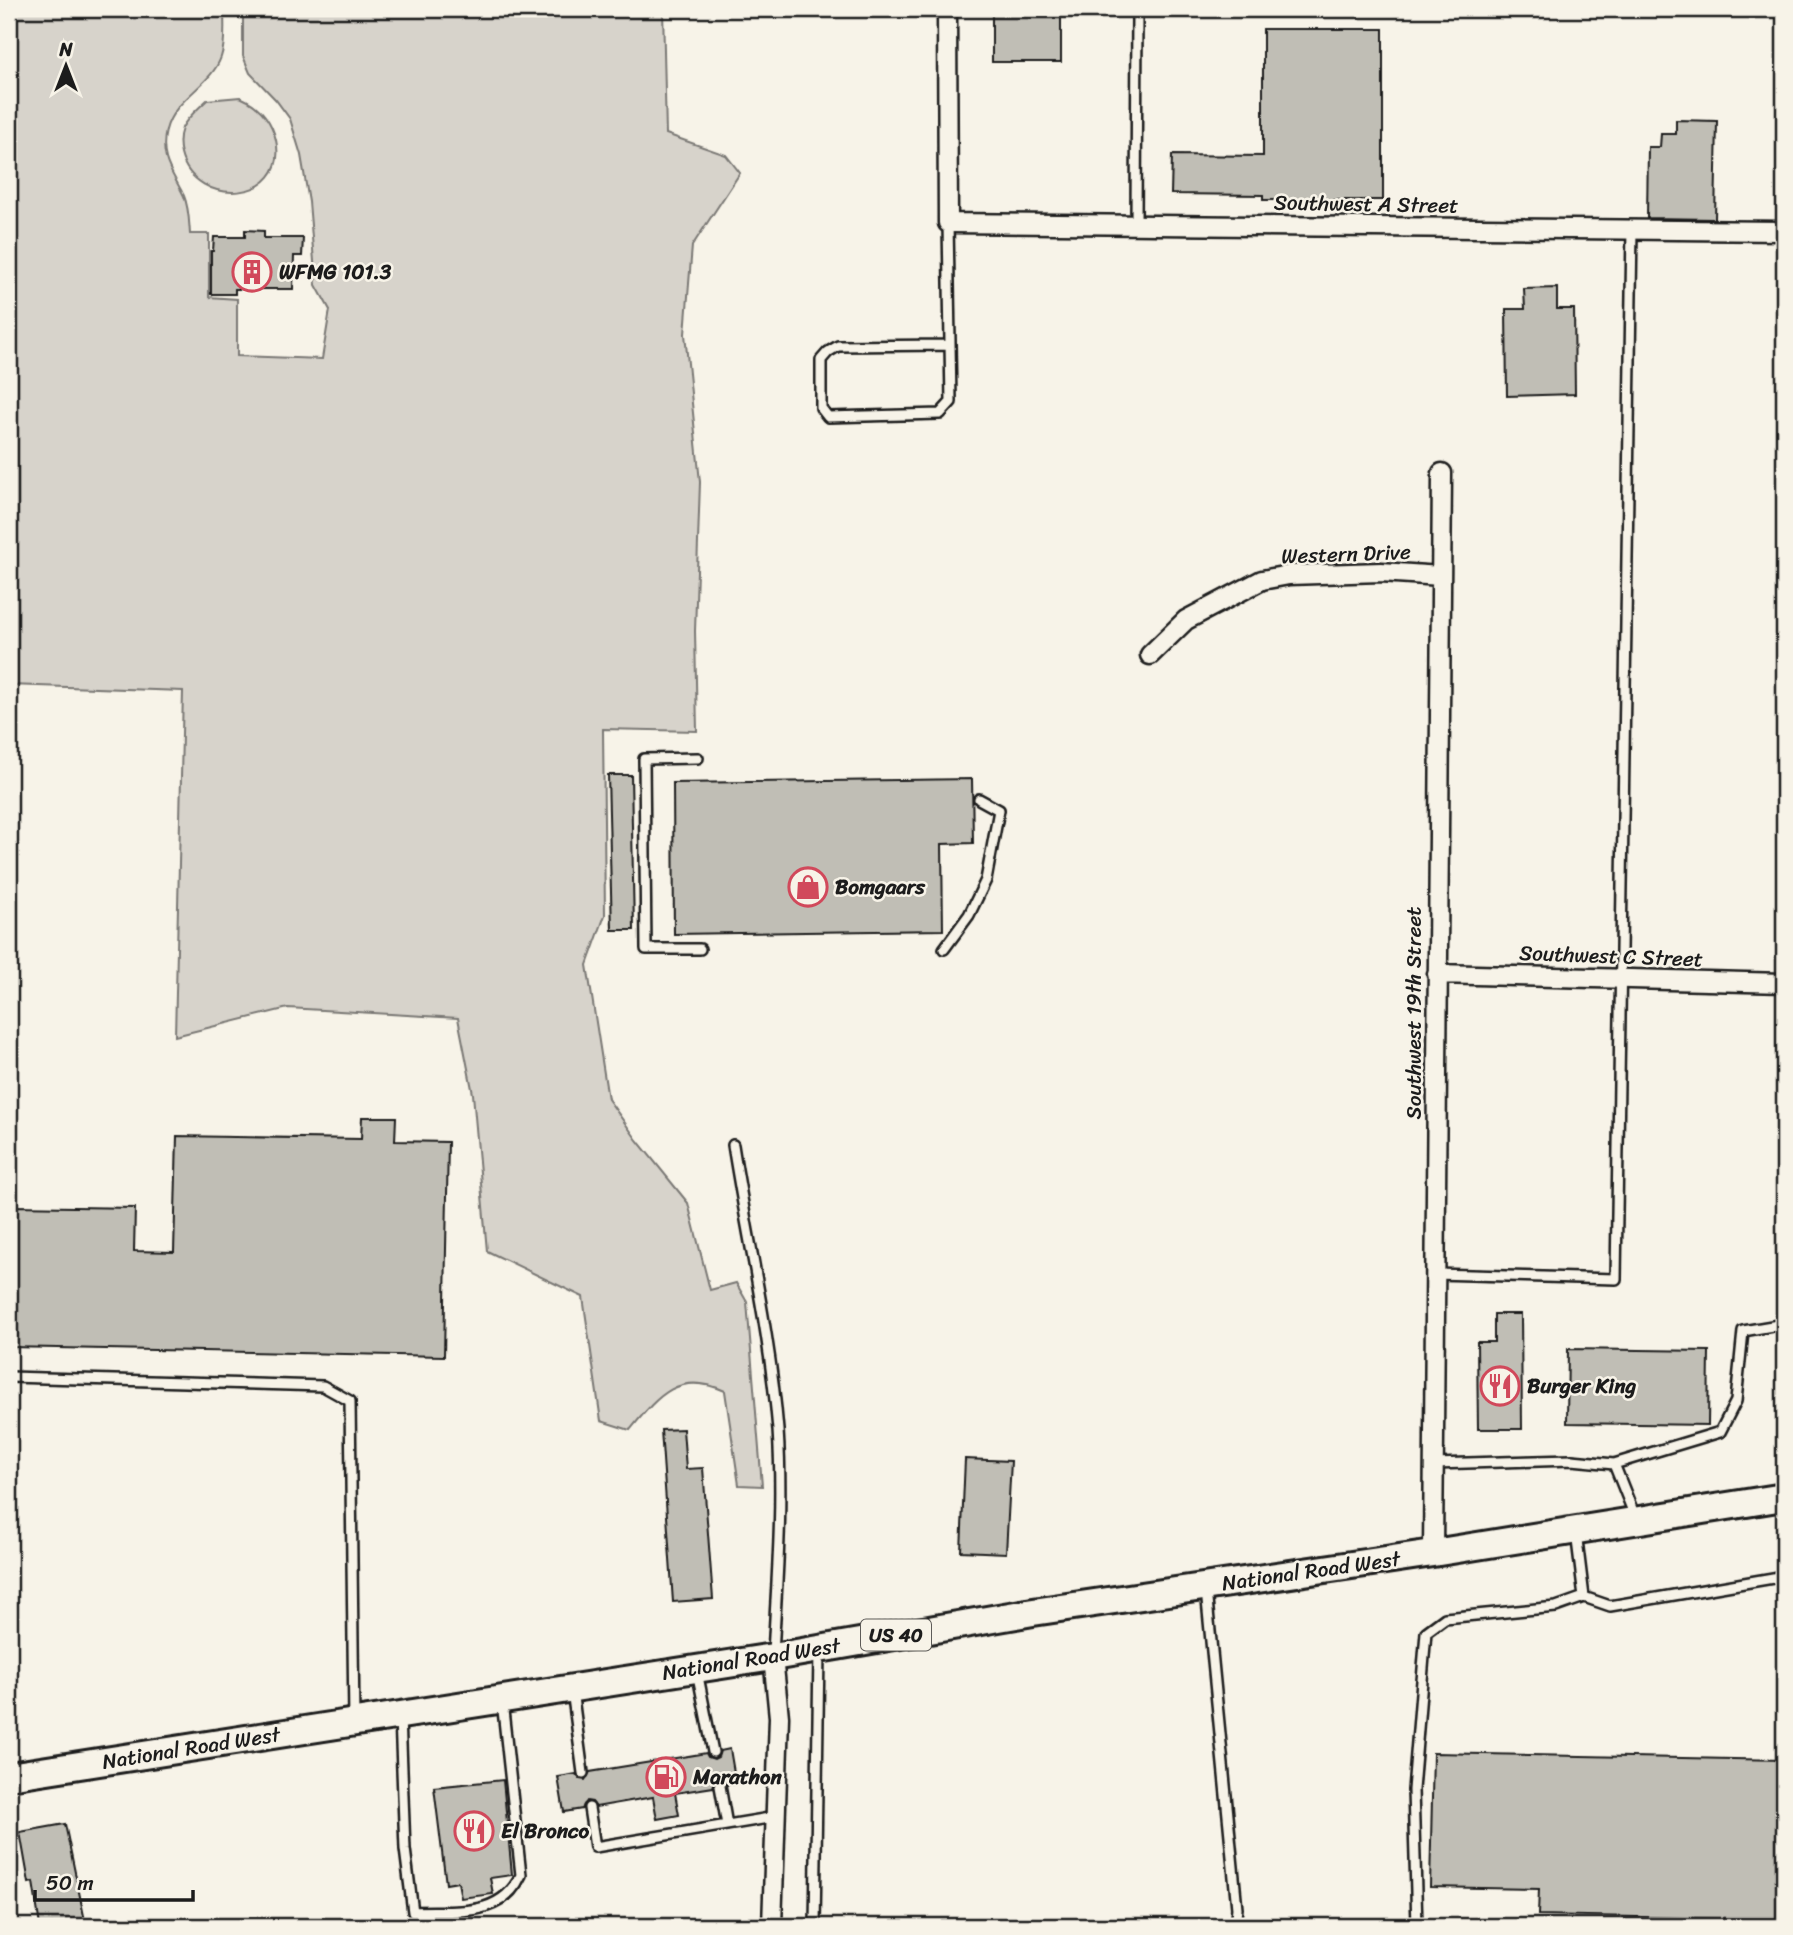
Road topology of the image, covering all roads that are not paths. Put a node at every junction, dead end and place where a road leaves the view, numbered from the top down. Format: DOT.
graph roads {
  1 [pos="947,9"];
  2 [pos="1137,9"];
  3 [pos="948,223"];
  4 [pos="1136,225"];
  5 [pos="1632,229"];
  6 [pos="1784,231"];
  7 [pos="950,345"];
  8 [pos="1442,473"];
  9 [pos="1441,576"];
  10 [pos="1150,654"];
  11 [pos="698,758"];
  12 [pos="979,799"];
  13 [pos="700,949"];
  14 [pos="944,949"];
  15 [pos="1437,974"];
  16 [pos="1620,979"];
  17 [pos="1784,983"];
  18 [pos="733,1145"];
  19 [pos="1435,1274"];
  20 [pos="1784,1324"];
  21 [pos="9,1377"];
  22 [pos="1434,1464"];
  23 [pos="1614,1464"];
  24 [pos="1784,1497"];
  25 [pos="1637,1520"];
  26 [pos="1576,1530"];
  27 [pos="1433,1553"];
  28 [pos="1784,1573"];
  29 [pos="1206,1586"];
  30 [pos="1584,1597"];
  31 [pos="819,1649"];
  32 [pos="773,1657"];
  33 [pos="696,1669"];
  34 [pos="572,1688"];
  35 [pos="502,1699"];
  36 [pos="400,1715"];
  37 [pos="354,1722"];
  38 [pos="713,1752"];
  39 [pos="583,1773"];
  40 [pos="9,1776"];
  41 [pos="720,1786"];
  42 [pos="589,1808"];
  43 [pos="775,1816"];
  44 [pos="727,1825"];
  45 [pos="772,1926"];
  46 [pos="815,1926"];
  47 [pos="1235,1926"];
  48 [pos="1416,1926"];
  1 -- 3 [label="street"];
  2 -- 4 [label="lane"];
  3 -- 4 [label="street, Southwest A Street"];
  3 -- 7 [label="lane"];
  4 -- 5 [label="street, Southwest A Street"];
  5 -- 6 [label="street, Southwest A Street"];
  5 -- 16 [label="lane"];
  7 -- 7 [label="lane"];
  8 -- 9 [label="street, Southwest 19th Street"];
  9 -- 10 [label="street, Western Drive"];
  9 -- 15 [label="street, Southwest 19th Street"];
  11 -- 13 [label="lane"];
  12 -- 14 [label="lane"];
  15 -- 16 [label="street, Southwest C Street"];
  15 -- 19 [label="street, Southwest 19th Street"];
  16 -- 17 [label="street, Southwest C Street"];
  16 -- 19 [label="lane"];
  18 -- 32 [label="lane"];
  19 -- 22 [label="street, Southwest 19th Street"];
  20 -- 23 [label="lane"];
  21 -- 37 [label="lane"];
  22 -- 23 [label="lane"];
  22 -- 27 [label="street, Southwest 19th Street"];
  23 -- 25 [label="lane"];
  24 -- 25 [label="main road, National Road West / US 40"];
  25 -- 26 [label="main road, National Road West / US 40"];
  26 -- 27 [label="main road, National Road West / US 40"];
  26 -- 30 [label="lane"];
  27 -- 29 [label="main road, National Road West / US 40"];
  28 -- 30 [label="lane"];
  29 -- 31 [label="main road, National Road West / US 40"];
  29 -- 47 [label="lane"];
  30 -- 48 [label="lane"];
  31 -- 32 [label="main road, National Road West / US 40"];
  31 -- 46 [label="lane"];
  32 -- 33 [label="main road, National Road West / US 40"];
  32 -- 43 [label="street"];
  33 -- 34 [label="main road, National Road West / US 40"];
  33 -- 38 [label="lane"];
  34 -- 35 [label="main road, National Road West / US 40"];
  34 -- 39 [label="lane"];
  35 -- 36 [label="main road, National Road West / US 40"];
  35 -- 36 [label="lane"];
  36 -- 37 [label="main road, National Road West / US 40"];
  37 -- 40 [label="main road, National Road West / US 40"];
  41 -- 44 [label="lane"];
  42 -- 44 [label="lane"];
  43 -- 44 [label="lane"];
  43 -- 45 [label="street"];
}
